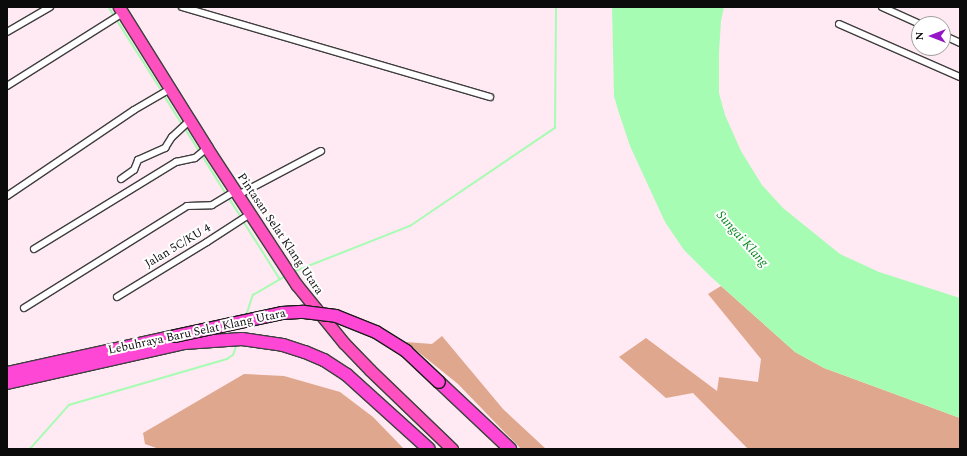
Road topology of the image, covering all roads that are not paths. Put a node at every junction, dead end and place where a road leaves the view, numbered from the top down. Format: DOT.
graph roads {
  1 [pos="50,7"];
  2 [pos="182,7"];
  3 [pos="882,7"];
  4 [pos="121,12"];
  5 [pos="911,20"];
  6 [pos="839,24"];
  7 [pos="7,32"];
  8 [pos="960,77"];
  9 [pos="7,86"];
  10 [pos="168,90"];
  11 [pos="490,97"];
  12 [pos="187,122"];
  13 [pos="205,149"];
  14 [pos="320,151"];
  15 [pos="121,178"];
  16 [pos="235,193"];
  17 [pos="7,196"];
  18 [pos="250,214"];
  19 [pos="34,249"];
  20 [pos="116,297"];
  21 [pos="24,308"];
  22 [pos="7,373"];
  23 [pos="7,383"];
  24 [pos="429,449"];
  25 [pos="452,449"];
  26 [pos="510,449"];
  1 -- 7 [label="street"];
  2 -- 11 [label="street"];
  3 -- 5 [label="street"];
  4 -- 9 [label="street"];
  4 -- 10 [label="highway, Pintasan Selat Klang Utara"];
  6 -- 8 [label="street"];
  10 -- 12 [label="highway, Pintasan Selat Klang Utara"];
  10 -- 17 [label="street"];
  12 -- 13 [label="highway, Pintasan Selat Klang Utara"];
  12 -- 15 [label="street"];
  13 -- 16 [label="highway, Pintasan Selat Klang Utara"];
  13 -- 19 [label="street"];
  14 -- 16 [label="street"];
  16 -- 18 [label="highway, Pintasan Selat Klang Utara"];
  16 -- 21 [label="street"];
  18 -- 20 [label="street, Jalan 5C/KU 4"];
  18 -- 25 [label="highway, Pintasan Selat Klang Utara"];
  22 -- 26 [label="highway, Lebuhraya Baru Selat Klang Utara, bridge"];
  23 -- 24 [label="highway, Lebuhraya Baru Selat Klang Utara"];
}
